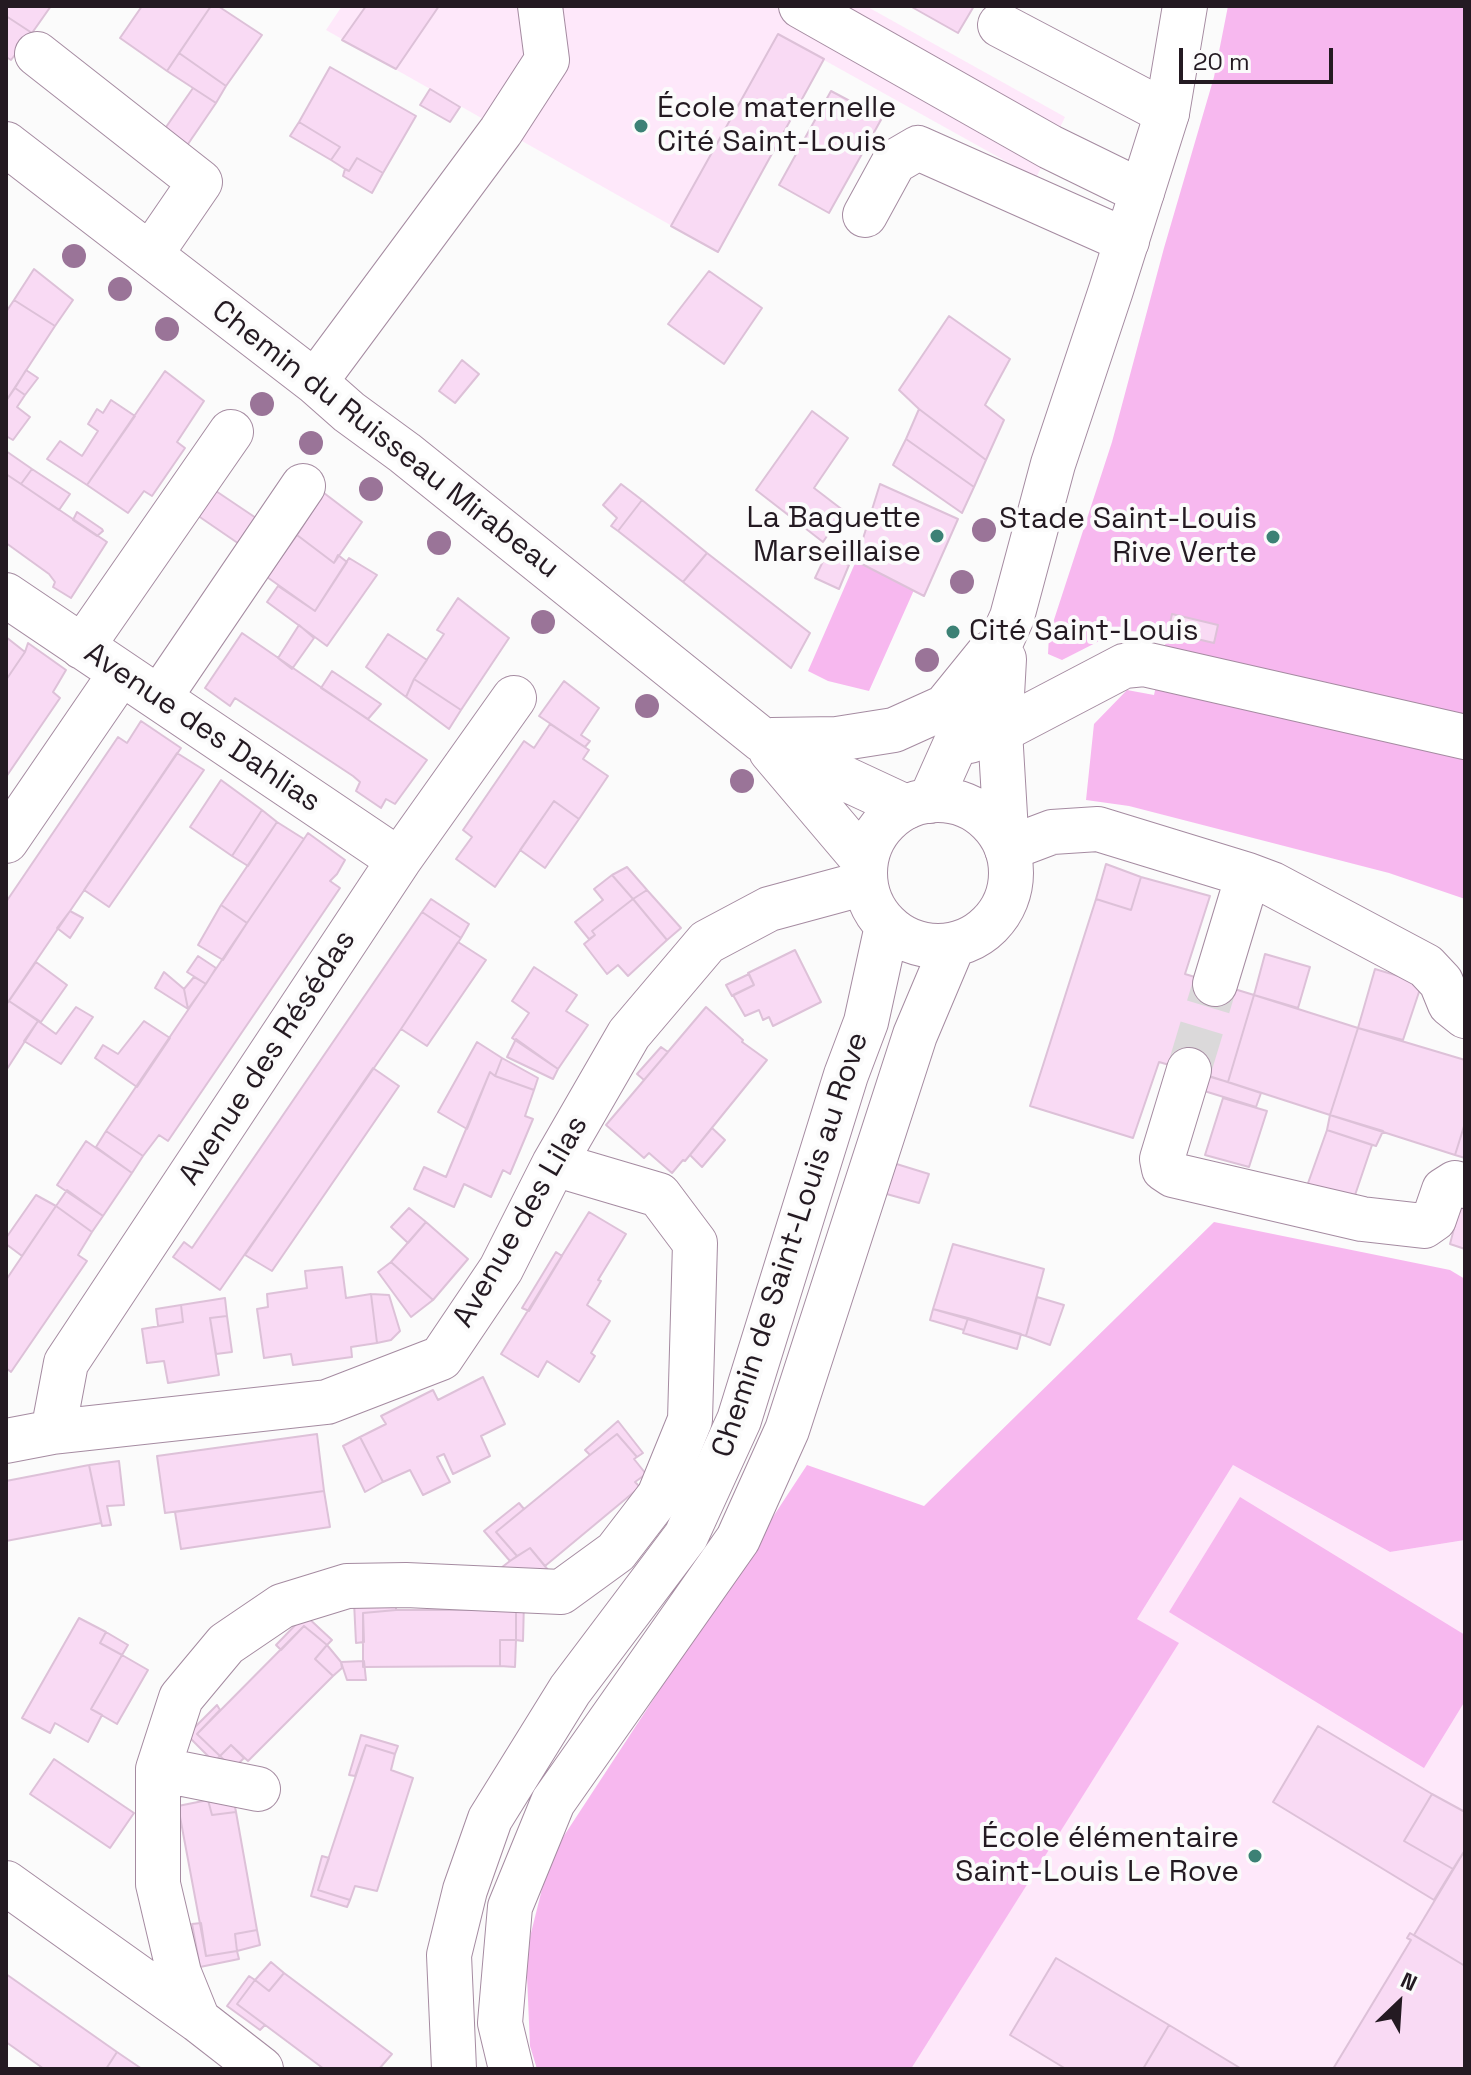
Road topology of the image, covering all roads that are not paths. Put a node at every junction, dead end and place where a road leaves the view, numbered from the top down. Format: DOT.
graph roads {
  1 [pos="540,6"];
  2 [pos="801,6"];
  3 [pos="1185,6"];
  4 [pos="1000,25"];
  5 [pos="37,54"];
  6 [pos="1167,113"];
  7 [pos="6,144"];
  8 [pos="1142,192"];
  9 [pos="865,215"];
  10 [pos="1127,241"];
  11 [pos="150,255"];
  12 [pos="315,382"];
  13 [pos="231,432"];
  14 [pos="303,486"];
  15 [pos="6,595"];
  16 [pos="1005,633"];
  17 [pos="82,647"];
  18 [pos="121,673"];
  19 [pos="159,698"];
  20 [pos="514,698"];
  21 [pos="1000,731"];
  22 [pos="1465,737"];
  23 [pos="762,740"];
  24 [pos="955,745"];
  25 [pos="918,804"];
  26 [pos="6,841"];
  27 [pos="1007,849"];
  28 [pos="399,860"];
  29 [pos="865,873"];
  30 [pos="1248,875"];
  31 [pos="887,926"];
  32 [pos="953,945"];
  33 [pos="1215,984"];
  34 [pos="1465,1016"];
  35 [pos="1189,1070"];
  36 [pos="554,1164"];
  37 [pos="1465,1186"];
  38 [pos="53,1432"];
  39 [pos="6,1441"];
  40 [pos="158,1769"];
  41 [pos="258,1789"];
  42 [pos="6,1883"];
  43 [pos="198,2020"];
  44 [pos="261,2069"];
  45 [pos="454,2069"];
  46 [pos="511,2069"];
  1 -- 12 [label="street"];
  2 -- 8 [label="street"];
  3 -- 6 [label="street"];
  4 -- 6 [label="street"];
  5 -- 11 [label="street"];
  6 -- 8 [label="street"];
  7 -- 11 [label="street, Chemin du Ruisseau Mirabeau"];
  8 -- 10 [label="street"];
  9 -- 10 [label="street"];
  10 -- 16 [label="street"];
  11 -- 12 [label="street, Chemin du Ruisseau Mirabeau"];
  12 -- 23 [label="street, Chemin du Ruisseau Mirabeau"];
  13 -- 17 [label="street"];
  14 -- 19 [label="street"];
  15 -- 17 [label="street, Avenue des Dahlias"];
  16 -- 21 [label="street"];
  16 -- 23 [label="street"];
  16 -- 24 [label="street"];
  17 -- 18 [label="street, Avenue des Dahlias"];
  18 -- 19 [label="street, Avenue des Dahlias"];
  18 -- 26 [label="street"];
  19 -- 28 [label="street, Avenue des Dahlias"];
  20 -- 28 [label="street, Avenue des Résédas"];
  21 -- 22 [label="street"];
  21 -- 24 [label="street"];
  21 -- 27 [label="street"];
  23 -- 25 [label="street, Chemin du Ruisseau Mirabeau"];
  23 -- 29 [label="street, Chemin du Ruisseau Mirabeau"];
  24 -- 25 [label="street"];
  25 -- 27 [label="street"];
  25 -- 29 [label="street"];
  27 -- 30 [label="street"];
  27 -- 32 [label="street"];
  28 -- 38 [label="street, Avenue des Résédas"];
  29 -- 31 [label="street"];
  29 -- 36 [label="street, Avenue des Lilas"];
  30 -- 33 [label="street"];
  30 -- 34 [label="street"];
  31 -- 32 [label="street"];
  31 -- 45 [label="street, Chemin de Saint-Louis au Rove"];
  32 -- 46 [label="street, Chemin de Saint-Louis au Rove"];
  35 -- 37 [label="street"];
  36 -- 38 [label="street, Avenue des Lilas"];
  36 -- 40 [label="street"];
  38 -- 39 [label="street, Avenue des Lilas"];
  40 -- 41 [label="street"];
  40 -- 43 [label="street"];
  42 -- 43 [label="street"];
  43 -- 44 [label="street"];
}
